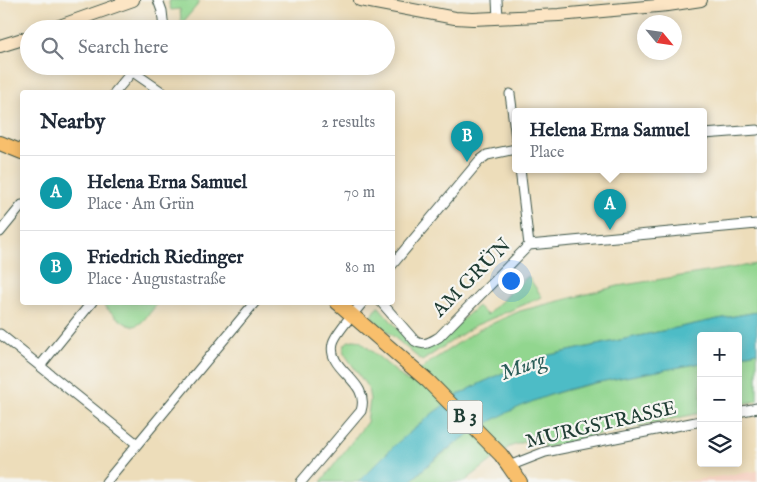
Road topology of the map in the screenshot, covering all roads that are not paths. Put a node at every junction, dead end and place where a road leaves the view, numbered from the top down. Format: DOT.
graph roads {
  1 [pos="133,0"];
  2 [pos="158,0"];
  3 [pos="360,0"];
  4 [pos="497,0"];
  5 [pos="701,0"];
  6 [pos="498,18"];
  7 [pos="76,20"];
  8 [pos="163,20"];
  9 [pos="20,40"];
  10 [pos="0,46"];
  11 [pos="130,75"];
  12 [pos="142,75"];
  13 [pos="117,90"];
  14 [pos="160,90"];
  15 [pos="510,94"];
  16 [pos="512,109"];
  17 [pos="757,130"];
  18 [pos="707,134"];
  19 [pos="0,143"];
  20 [pos="512,150"];
  21 [pos="20,151"];
  22 [pos="520,173"];
  23 [pos="20,207"];
  24 [pos="757,224"];
  25 [pos="0,232"];
  26 [pos="529,245"];
  27 [pos="395,261"];
  28 [pos="90,305"];
  29 [pos="253,305"];
  30 [pos="341,305"];
  31 [pos="361,305"];
  32 [pos="384,305"];
  33 [pos="353,315"];
  34 [pos="0,334"];
  35 [pos="40,366"];
  36 [pos="757,408"];
  37 [pos="742,411"];
  38 [pos="697,422"];
  39 [pos="137,444"];
  40 [pos="505,460"];
  41 [pos="106,482"];
  42 [pos="301,482"];
  43 [pos="520,482"];
  1 -- 7 [label="main road"];
  2 -- 8 [label="street"];
  3 -- 6 [label="main road"];
  4 -- 6 [label="street"];
  5 -- 6 [label="main road"];
  9 -- 10 [label="main road"];
  11 -- 13 [label="street"];
  12 -- 14 [label="street"];
  15 -- 16 [label="street"];
  17 -- 18 [label="street"];
  19 -- 21 [label="main road"];
  20 -- 27 [label="street"];
  22 -- 26 [label="street"];
  23 -- 25 [label="street"];
  24 -- 26 [label="street, AM GRÜN"];
  26 -- 32 [label="street, AM GRÜN"];
  28 -- 35 [label="street"];
  29 -- 39 [label="street"];
  30 -- 33 [label="main road, B 3"];
  31 -- 33 [label="street"];
  33 -- 40 [label="main road, B 3"];
  33 -- 42 [label="street"];
  34 -- 35 [label="street"];
  35 -- 39 [label="street"];
  36 -- 37 [label="street"];
  38 -- 40 [label="street, MURGSTRASSE"];
  39 -- 41 [label="street"];
  40 -- 43 [label="main road, B 3"];
}
